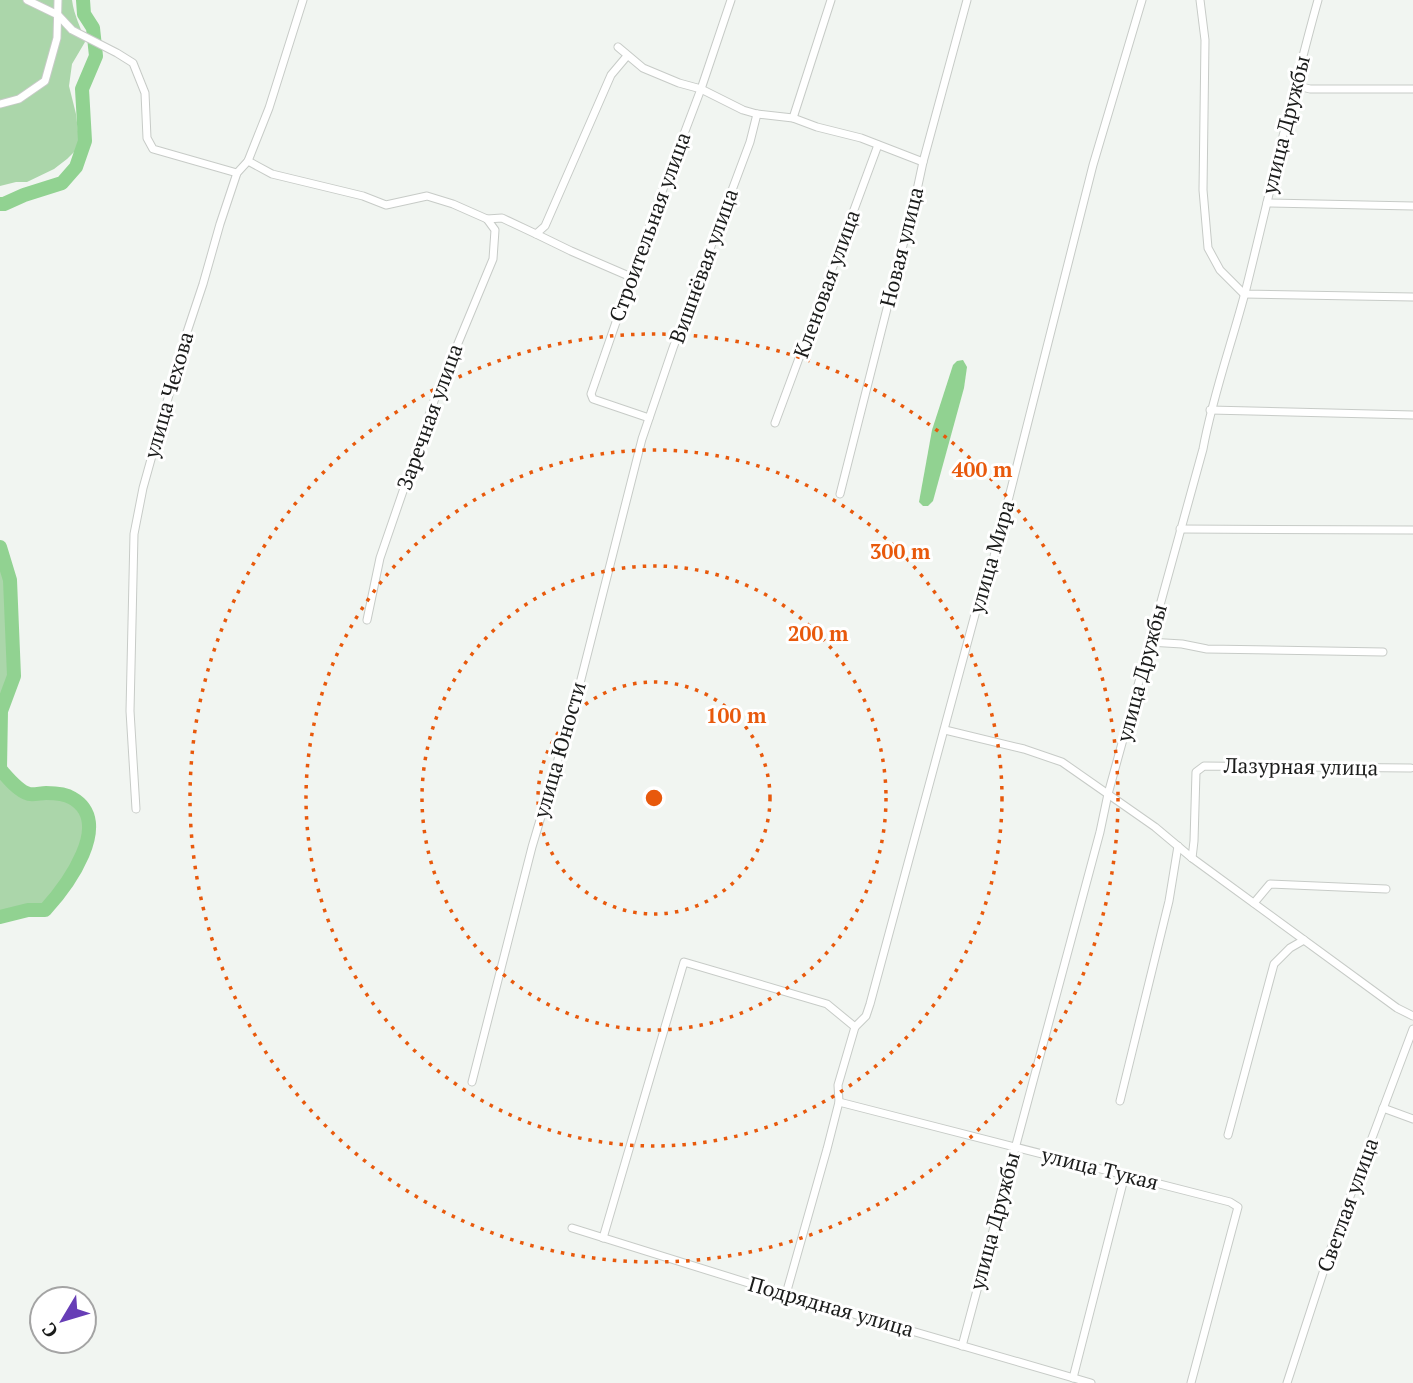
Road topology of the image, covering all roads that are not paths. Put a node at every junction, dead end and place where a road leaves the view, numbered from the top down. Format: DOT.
graph roads {
  1 [pos="27,0"];
  2 [pos="58,0"];
  3 [pos="303,0"];
  4 [pos="731,0"];
  5 [pos="831,0"];
  6 [pos="967,0"];
  7 [pos="1142,0"];
  8 [pos="1200,0"];
  9 [pos="1318,0"];
  10 [pos="58,15"];
  11 [pos="618,47"];
  12 [pos="627,56"];
  13 [pos="1294,85"];
  14 [pos="701,89"];
  15 [pos="1413,89"];
  16 [pos="0,104"];
  17 [pos="757,114"];
  18 [pos="793,118"];
  19 [pos="878,145"];
  20 [pos="248,161"];
  21 [pos="923,162"];
  22 [pos="237,173"];
  23 [pos="1267,203"];
  24 [pos="1413,206"];
  25 [pos="487,219"];
  26 [pos="536,233"];
  27 [pos="631,277"];
  28 [pos="1244,294"];
  29 [pos="1413,297"];
  30 [pos="1210,410"];
  31 [pos="1413,415"];
  32 [pos="649,418"];
  33 [pos="775,423"];
  34 [pos="840,494"];
  35 [pos="1181,530"];
  36 [pos="1413,530"];
  37 [pos="367,620"];
  38 [pos="1149,642"];
  39 [pos="1383,652"];
  40 [pos="945,730"];
  41 [pos="1411,768"];
  42 [pos="1108,794"];
  43 [pos="136,809"];
  44 [pos="1178,846"];
  45 [pos="1192,858"];
  46 [pos="1386,889"];
  47 [pos="1254,903"];
  48 [pos="1304,940"];
  49 [pos="1413,1016"];
  50 [pos="855,1027"];
  51 [pos="1413,1029"];
  52 [pos="472,1082"];
  53 [pos="1120,1101"];
  54 [pos="839,1102"];
  55 [pos="1383,1108"];
  56 [pos="1413,1119"];
  57 [pos="1228,1135"];
  58 [pos="1015,1147"];
  59 [pos="1125,1175"];
  60 [pos="572,1228"];
  61 [pos="603,1238"];
  62 [pos="786,1294"];
  63 [pos="962,1346"];
  64 [pos="1073,1378"];
  65 [pos="1091,1383"];
  66 [pos="1191,1383"];
  67 [pos="1287,1383"];
  1 -- 10 [label="street"];
  2 -- 10 [label="street"];
  3 -- 20 [label="street, улица Чехова"];
  4 -- 14 [label="street, Строительная улица"];
  5 -- 18 [label="street"];
  6 -- 21 [label="street, Новая улица"];
  7 -- 40 [label="street, улица Мира"];
  8 -- 28 [label="street"];
  9 -- 13 [label="street, улица Дружбы"];
  10 -- 16 [label="street"];
  10 -- 22 [label="street"];
  11 -- 12 [label="street"];
  12 -- 14 [label="street"];
  12 -- 26 [label="street"];
  13 -- 15 [label="street"];
  13 -- 23 [label="street, улица Дружбы"];
  14 -- 17 [label="street"];
  14 -- 27 [label="street, Строительная улица"];
  17 -- 18 [label="street"];
  17 -- 32 [label="street, Вишнёвая улица"];
  18 -- 19 [label="street"];
  19 -- 21 [label="street"];
  19 -- 33 [label="street, Кленовая улица"];
  20 -- 22 [label="street, улица Чехова"];
  20 -- 25 [label="street"];
  21 -- 34 [label="street, Новая улица"];
  22 -- 43 [label="street, улица Чехова"];
  23 -- 24 [label="street"];
  23 -- 28 [label="street, улица Дружбы"];
  25 -- 26 [label="street"];
  25 -- 37 [label="street, Заречная улица"];
  26 -- 27 [label="street"];
  27 -- 32 [label="street, Строительная улица"];
  28 -- 29 [label="street"];
  28 -- 30 [label="street, улица Дружбы"];
  30 -- 31 [label="street"];
  30 -- 35 [label="street, улица Дружбы"];
  32 -- 52 [label="street, улица Юности"];
  35 -- 36 [label="street"];
  35 -- 38 [label="street, улица Дружбы"];
  38 -- 39 [label="street"];
  38 -- 42 [label="street, улица Дружбы"];
  40 -- 42 [label="street"];
  40 -- 50 [label="street, улица Мира"];
  41 -- 45 [label="street, Лазурная улица"];
  42 -- 44 [label="street"];
  42 -- 58 [label="street, улица Дружбы"];
  44 -- 45 [label="street"];
  44 -- 53 [label="street"];
  45 -- 47 [label="street"];
  46 -- 47 [label="street"];
  47 -- 48 [label="street"];
  48 -- 49 [label="street"];
  48 -- 57 [label="street"];
  50 -- 54 [label="street, улица Мира"];
  50 -- 61 [label="street"];
  51 -- 55 [label="street, Светлая улица"];
  54 -- 58 [label="street, улица Тукая"];
  54 -- 62 [label="street, улица Мира"];
  55 -- 56 [label="street"];
  55 -- 67 [label="street, Светлая улица"];
  58 -- 59 [label="street, улица Тукая"];
  58 -- 63 [label="street, улица Дружбы"];
  59 -- 64 [label="street"];
  59 -- 66 [label="street, улица Тукая"];
  60 -- 61 [label="street, Подрядная улица"];
  61 -- 62 [label="street, Подрядная улица"];
  62 -- 63 [label="street, Подрядная улица"];
  63 -- 64 [label="street, Подрядная улица"];
  64 -- 65 [label="street, Подрядная улица"];
}
